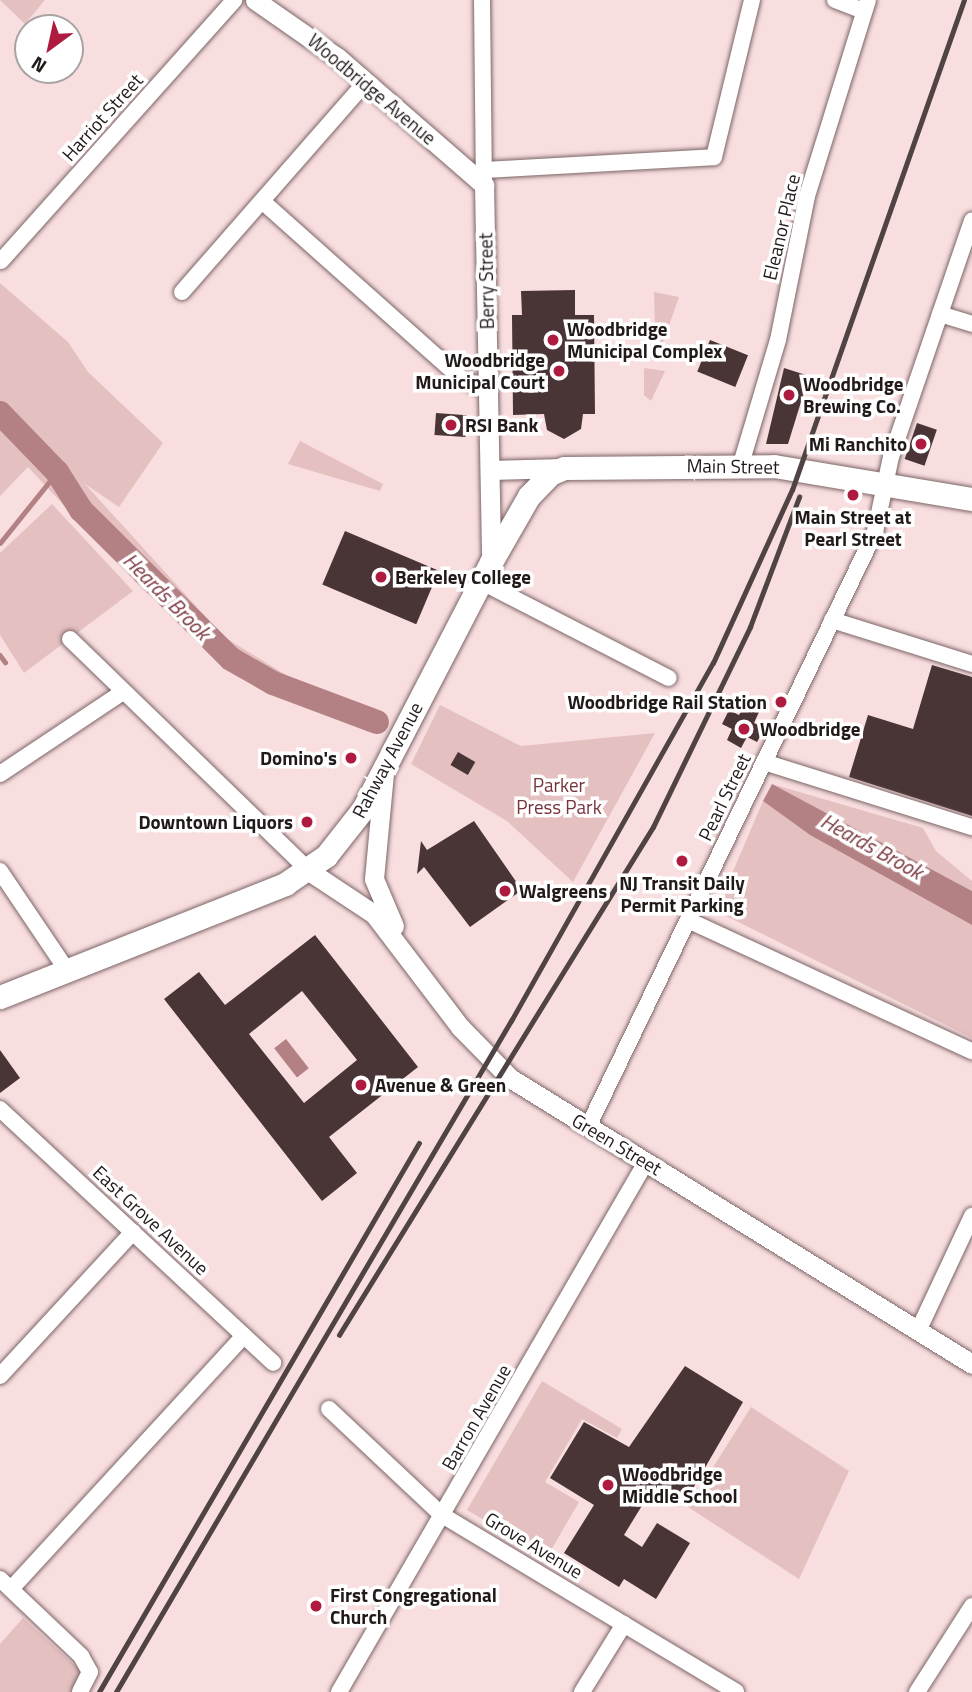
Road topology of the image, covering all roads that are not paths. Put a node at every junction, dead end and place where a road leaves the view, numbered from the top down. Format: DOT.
graph roads {
  1 [pos="234,0"];
  2 [pos="255,0"];
  3 [pos="482,0"];
  4 [pos="752,0"];
  5 [pos="835,0"];
  6 [pos="866,6"];
  7 [pos="366,82"];
  8 [pos="484,177"];
  9 [pos="262,201"];
  10 [pos="972,221"];
  11 [pos="1,261"];
  12 [pos="182,292"];
  13 [pos="940,314"];
  14 [pos="972,324"];
  15 [pos="488,391"];
  16 [pos="741,464"];
  17 [pos="564,468"];
  18 [pos="490,470"];
  19 [pos="887,482"];
  20 [pos="972,499"];
  21 [pos="486,571"];
  22 [pos="832,620"];
  23 [pos="70,639"];
  24 [pos="972,664"];
  25 [pos="669,678"];
  26 [pos="123,692"];
  27 [pos="764,762"];
  28 [pos="384,768"];
  29 [pos="0,774"];
  30 [pos="972,827"];
  31 [pos="0,871"];
  32 [pos="309,871"];
  33 [pos="688,920"];
  34 [pos="413,961"];
  35 [pos="66,969"];
  36 [pos="0,997"];
  37 [pos="969,1046"];
  38 [pos="0,1109"];
  39 [pos="588,1127"];
  40 [pos="646,1162"];
  41 [pos="972,1216"];
  42 [pos="133,1232"];
  43 [pos="919,1329"];
  44 [pos="244,1336"];
  45 [pos="273,1363"];
  46 [pos="972,1364"];
  47 [pos="0,1376"];
  48 [pos="329,1409"];
  49 [pos="442,1515"];
  50 [pos="5,1584"];
  51 [pos="972,1606"];
  52 [pos="624,1624"];
  53 [pos="80,1692"];
  54 [pos="339,1692"];
  55 [pos="582,1692"];
  56 [pos="736,1692"];
  57 [pos="917,1692"];
  1 -- 11 [label="street, Harriot Street"];
  2 -- 7 [label="street, Woodbridge Avenue"];
  3 -- 8 [label="street, Berry Street"];
  4 -- 8 [label="street"];
  5 -- 6 [label="street"];
  6 -- 16 [label="street, Eleanor Place"];
  7 -- 8 [label="street, Woodbridge Avenue"];
  7 -- 9 [label="street"];
  8 -- 15 [label="street, Berry Street"];
  9 -- 12 [label="street"];
  9 -- 15 [label="street"];
  10 -- 13 [label="street, Pearl Street"];
  13 -- 14 [label="street"];
  13 -- 19 [label="street, Pearl Street"];
  15 -- 18 [label="street, Berry Street"];
  16 -- 17 [label="main road, Main Street"];
  16 -- 19 [label="main road, Main Street"];
  17 -- 18 [label="street, Main Street"];
  17 -- 21 [label="main road, Rahway Avenue"];
  18 -- 21 [label="street, Berry Street"];
  19 -- 20 [label="main road, Main Street"];
  19 -- 22 [label="street, Pearl Street"];
  21 -- 25 [label="street"];
  21 -- 28 [label="main road, Rahway Avenue"];
  22 -- 24 [label="street"];
  22 -- 27 [label="street, Pearl Street"];
  23 -- 26 [label="street"];
  26 -- 29 [label="street"];
  26 -- 32 [label="street"];
  27 -- 30 [label="street"];
  27 -- 33 [label="street, Pearl Street"];
  28 -- 32 [label="main road, Rahway Avenue"];
  28 -- 34 [label="street"];
  31 -- 35 [label="street"];
  32 -- 34 [label="street, Green Street"];
  32 -- 35 [label="main road, Rahway Avenue"];
  33 -- 37 [label="street"];
  33 -- 39 [label="street, Pearl Street"];
  34 -- 39 [label="street, Green Street"];
  35 -- 36 [label="main road, Rahway Avenue"];
  38 -- 42 [label="street, East Grove Avenue"];
  39 -- 40 [label="street, Green Street"];
  40 -- 43 [label="street, Green Street"];
  40 -- 49 [label="street, Barron Avenue"];
  41 -- 43 [label="street"];
  42 -- 44 [label="street, East Grove Avenue"];
  42 -- 47 [label="street"];
  43 -- 46 [label="street, Green Street"];
  44 -- 45 [label="street, East Grove Avenue"];
  44 -- 50 [label="street"];
  48 -- 49 [label="street, Grove Avenue"];
  49 -- 52 [label="street, Grove Avenue"];
  49 -- 54 [label="street, Barron Avenue"];
  50 -- 53 [label="street"];
  51 -- 57 [label="street"];
  52 -- 55 [label="street"];
  52 -- 56 [label="street, Grove Avenue"];
}
